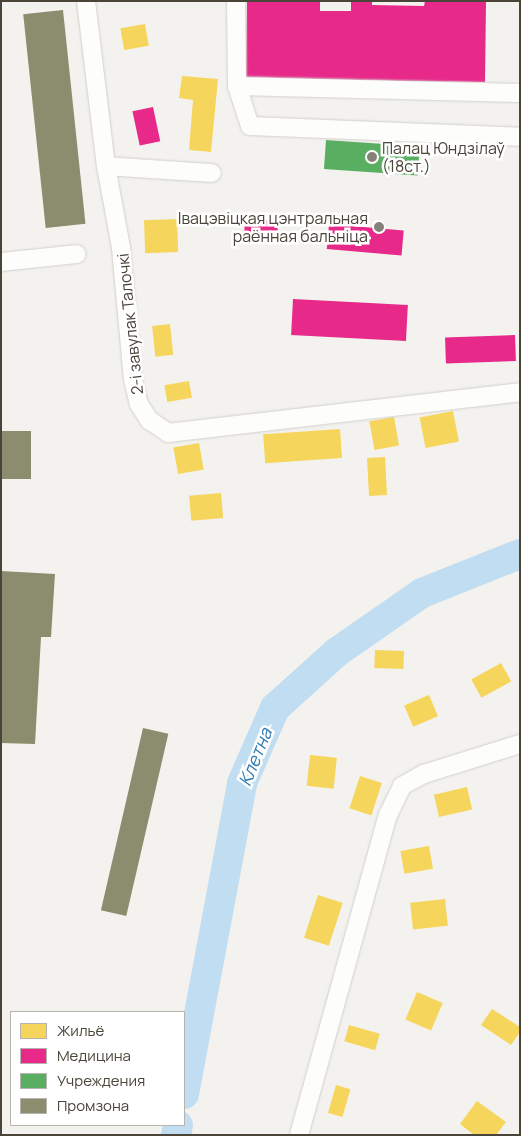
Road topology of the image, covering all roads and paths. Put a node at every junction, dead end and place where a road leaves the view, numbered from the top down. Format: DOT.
graph roads {
  1 [pos="86,1"];
  2 [pos="236,1"];
  3 [pos="237,86"];
  4 [pos="520,93"];
  5 [pos="520,137"];
  6 [pos="106,166"];
  7 [pos="212,173"];
  8 [pos="76,254"];
  9 [pos="1,262"];
  10 [pos="520,392"];
  11 [pos="520,744"];
  12 [pos="299,1135"];
  1 -- 6 [label="street, 2-і завулак Талочкі"];
  2 -- 3 [label="street"];
  3 -- 4 [label="street"];
  3 -- 5 [label="street"];
  6 -- 7 [label="street"];
  6 -- 10 [label="street, 2-і завулак Талочкі"];
  8 -- 9 [label="street"];
  11 -- 12 [label="street"];
}
